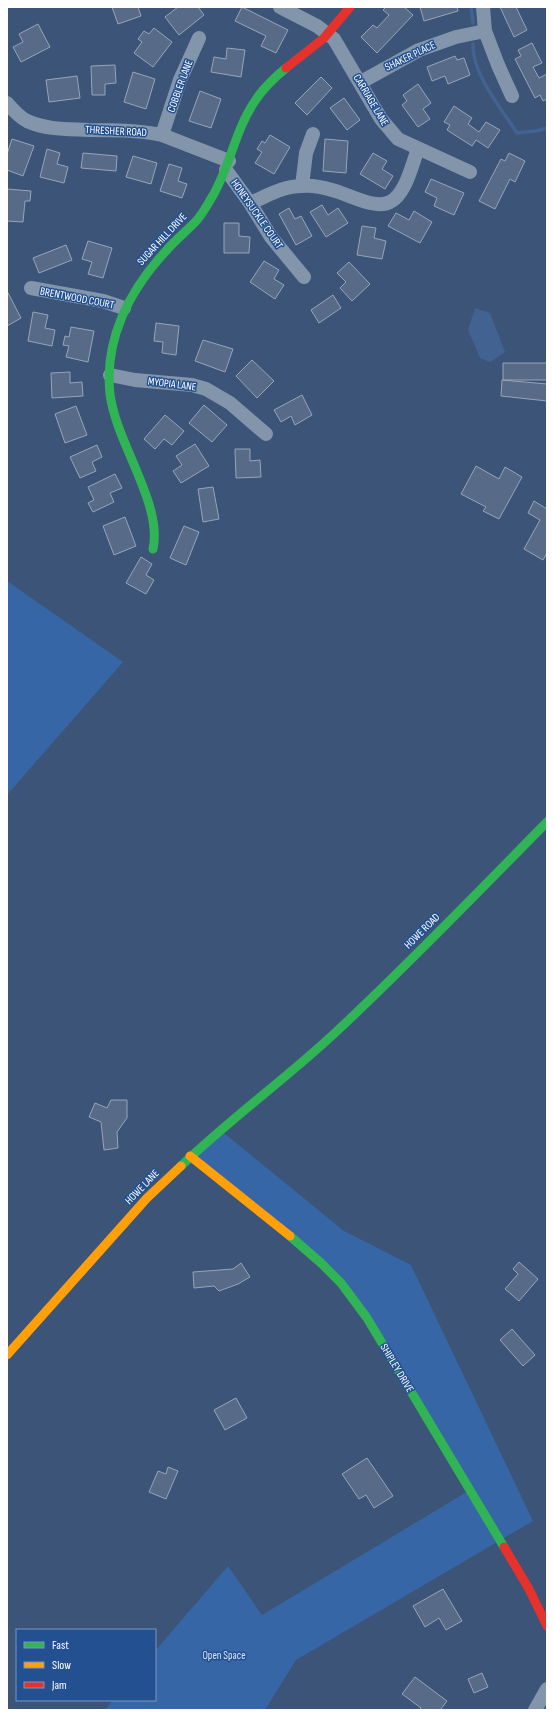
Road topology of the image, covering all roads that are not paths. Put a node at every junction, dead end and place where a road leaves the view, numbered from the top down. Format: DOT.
graph roads {
  1 [pos="280,7"];
  2 [pos="350,7"];
  3 [pos="483,7"];
  4 [pos="486,31"];
  5 [pos="329,34"];
  6 [pos="199,38"];
  7 [pos="361,82"];
  8 [pos="512,96"];
  9 [pos="9,112"];
  10 [pos="313,134"];
  11 [pos="162,135"];
  12 [pos="418,149"];
  13 [pos="228,165"];
  14 [pos="470,172"];
  15 [pos="302,186"];
  16 [pos="250,203"];
  17 [pos="304,277"];
  18 [pos="31,288"];
  19 [pos="124,308"];
  20 [pos="110,375"];
  21 [pos="266,434"];
  22 [pos="153,549"];
  23 [pos="547,822"];
  24 [pos="311,1054"];
  25 [pos="190,1156"];
  26 [pos="7,1355"];
  27 [pos="547,1626"];
  28 [pos="547,1689"];
  29 [pos="535,1710"];
  1 -- 5 [label="street"];
  2 -- 5 [label="street, SUGAR HILL DRIVE"];
  3 -- 4 [label="street"];
  4 -- 7 [label="street, SHAKER PLACE"];
  4 -- 8 [label="street"];
  5 -- 7 [label="street, CARRIAGE LANE"];
  5 -- 13 [label="street, SUGAR HILL DRIVE"];
  6 -- 11 [label="street, COBBLER LANE"];
  7 -- 12 [label="street, CARRIAGE LANE"];
  9 -- 11 [label="street, THRESHER ROAD"];
  10 -- 15 [label="street"];
  11 -- 13 [label="street, THRESHER ROAD"];
  12 -- 14 [label="street, CARRIAGE LANE"];
  12 -- 15 [label="street"];
  13 -- 16 [label="street, HONEYSUCKLE COURT"];
  13 -- 19 [label="street, SUGAR HILL DRIVE"];
  15 -- 16 [label="street"];
  16 -- 17 [label="street, HONEYSUCKLE COURT"];
  18 -- 19 [label="street, BRENTWOOD COURT"];
  19 -- 20 [label="street, SUGAR HILL DRIVE"];
  20 -- 21 [label="street, MYOPIA LANE"];
  20 -- 22 [label="street, SUGAR HILL DRIVE"];
  23 -- 24 [label="street, HOWE ROAD"];
  24 -- 25 [label="street, HOWE LANE"];
  25 -- 26 [label="street, HOWE LANE"];
  25 -- 27 [label="street, SHIPLEY DRIVE"];
  28 -- 29 [label="street"];
}
